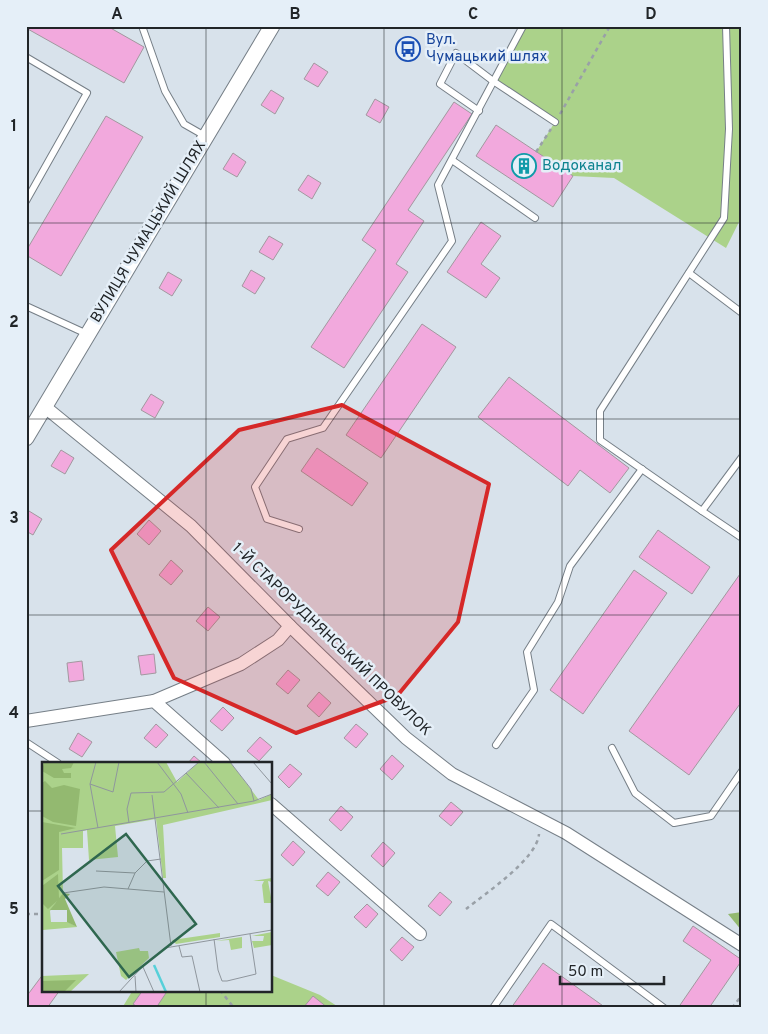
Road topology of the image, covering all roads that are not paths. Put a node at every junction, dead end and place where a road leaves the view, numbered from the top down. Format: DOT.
graph roads {
  1 [pos="142,26"];
  2 [pos="272,26"];
  3 [pos="523,26"];
  4 [pos="726,26"];
  5 [pos="26,57"];
  6 [pos="493,81"];
  7 [pos="479,111"];
  8 [pos="555,122"];
  9 [pos="206,137"];
  10 [pos="452,160"];
  11 [pos="26,201"];
  12 [pos="535,218"];
  13 [pos="689,273"];
  14 [pos="26,306"];
  15 [pos="742,313"];
  16 [pos="88,335"];
  17 [pos="45,407"];
  18 [pos="26,438"];
  19 [pos="742,457"];
  20 [pos="642,469"];
  21 [pos="702,511"];
  22 [pos="299,529"];
  23 [pos="742,538"];
  24 [pos="290,626"];
  25 [pos="154,701"];
  26 [pos="26,720"];
  27 [pos="26,742"];
  28 [pos="496,745"];
  29 [pos="612,748"];
  30 [pos="56,762"];
  31 [pos="223,762"];
  32 [pos="742,771"];
  33 [pos="272,805"];
  34 [pos="420,934"];
  35 [pos="742,945"];
  36 [pos="493,1008"];
  37 [pos="664,1008"];
  1 -- 9 [label="lane"];
  2 -- 9 [label="street, ВУЛИЦЯ ЧУМАЦЬКИЙ ШЛЯХ"];
  3 -- 6 [label="lane"];
  4 -- 13 [label="lane"];
  5 -- 11 [label="lane"];
  6 -- 7 [label="lane"];
  6 -- 7 [label="lane"];
  6 -- 8 [label="lane"];
  7 -- 10 [label="lane"];
  9 -- 16 [label="street, ВУЛИЦЯ ЧУМАЦЬКИЙ ШЛЯХ"];
  10 -- 12 [label="lane"];
  10 -- 22 [label="lane"];
  13 -- 15 [label="lane"];
  13 -- 20 [label="lane"];
  14 -- 16 [label="lane"];
  16 -- 17 [label="street, ВУЛИЦЯ ЧУМАЦЬКИЙ ШЛЯХ"];
  17 -- 18 [label="street, ВУЛИЦЯ ЧУМАЦЬКИЙ ШЛЯХ"];
  17 -- 24 [label="street, 1-Й СТАРОРУДНЯНСЬКИЙ ПРОВУЛОК"];
  19 -- 21 [label="lane"];
  20 -- 21 [label="lane"];
  20 -- 28 [label="lane"];
  21 -- 23 [label="lane"];
  24 -- 25 [label="street"];
  24 -- 35 [label="street, 1-Й СТАРОРУДНЯНСЬКИЙ ПРОВУЛОК"];
  25 -- 26 [label="street"];
  25 -- 31 [label="street"];
  27 -- 30 [label="lane"];
  29 -- 32 [label="lane"];
  33 -- 34 [label="street"];
  36 -- 37 [label="lane"];
}
